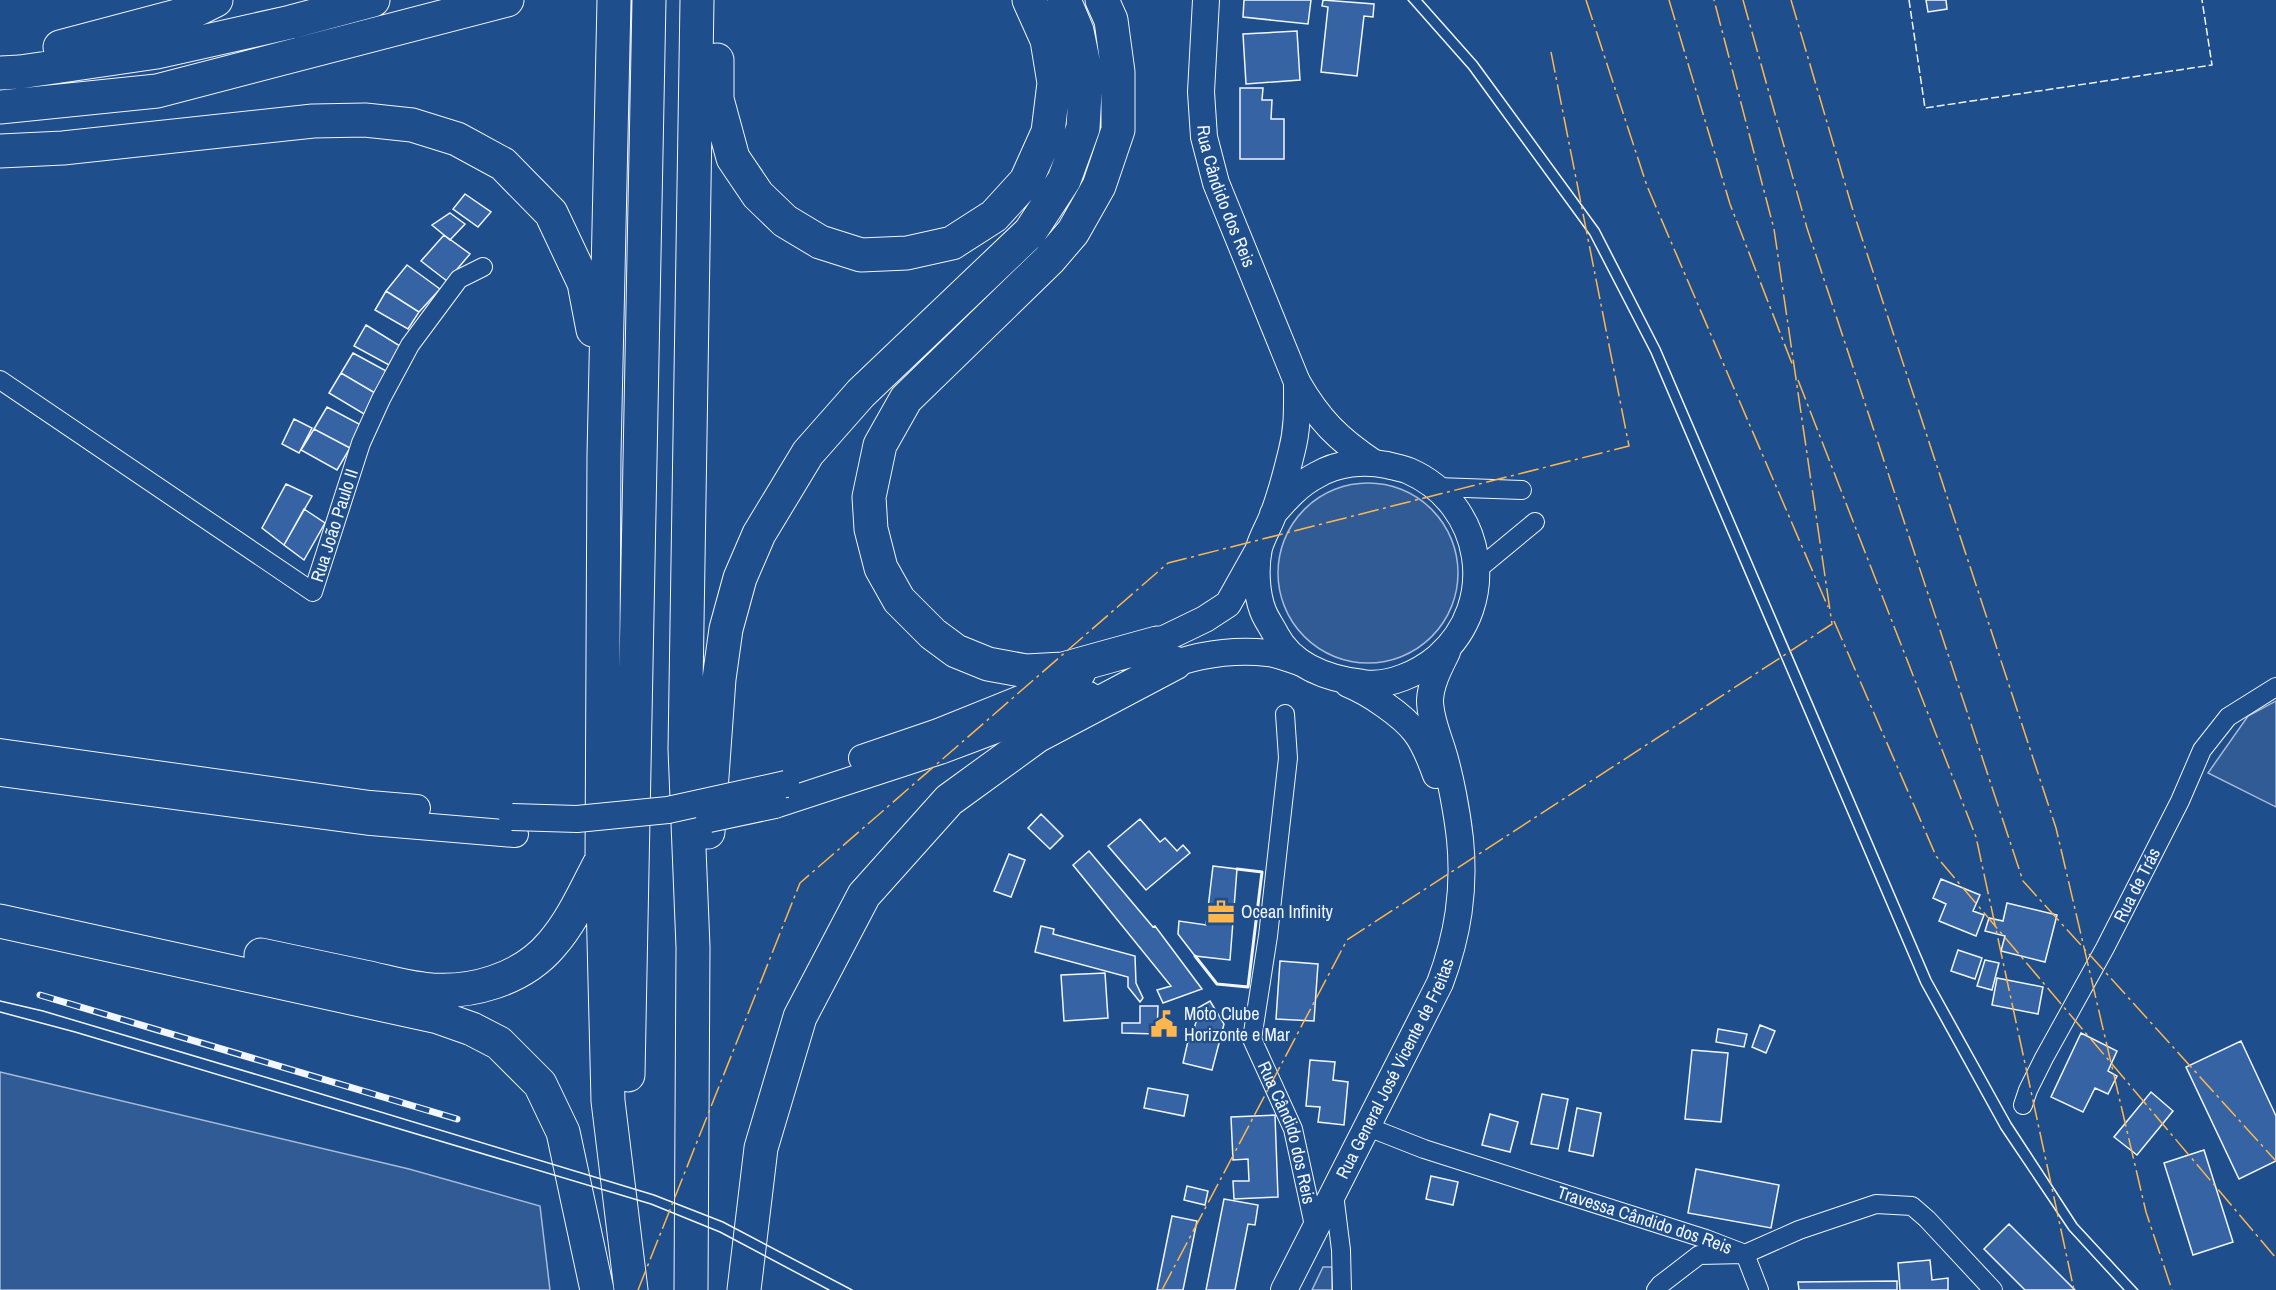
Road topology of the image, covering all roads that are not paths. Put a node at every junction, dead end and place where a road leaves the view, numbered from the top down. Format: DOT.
graph roads {
  1 [pos="216,0"];
  2 [pos="373,0"];
  3 [pos="507,0"];
  4 [pos="614,0"];
  5 [pos="649,0"];
  6 [pos="697,0"];
  7 [pos="716,0"];
  8 [pos="1029,0"];
  9 [pos="1064,0"];
  10 [pos="1102,0"];
  11 [pos="1206,0"];
  12 [pos="0,58"];
  13 [pos="0,73"];
  14 [pos="0,107"];
  15 [pos="0,151"];
  16 [pos="483,267"];
  17 [pos="0,380"];
  18 [pos="1296,382"];
  19 [pos="604,454"];
  20 [pos="1374,463"];
  21 [pos="1437,488"];
  22 [pos="1522,490"];
  23 [pos="1274,514"];
  24 [pos="1535,522"];
  25 [pos="1259,549"];
  26 [pos="1477,570"];
  27 [pos="1449,647"];
  28 [pos="1166,653"];
  29 [pos="1300,662"];
  30 [pos="1338,680"];
  31 [pos="2276,687"];
  32 [pos="1285,714"];
  33 [pos="0,752"];
  34 [pos="0,772"];
  35 [pos="514,826"];
  36 [pos="1460,837"];
  37 [pos="602,859"];
  38 [pos="0,898"];
  39 [pos="0,921"];
  40 [pos="693,947"];
  41 [pos="2023,1105"];
  42 [pos="1368,1127"];
  43 [pos="1334,1194"];
  44 [pos="1315,1230"];
  45 [pos="1745,1254"];
  46 [pos="597,1290"];
  47 [pos="632,1290"];
  48 [pos="691,1290"];
  49 [pos="744,1290"];
  50 [pos="1284,1290"];
  51 [pos="1342,1290"];
  52 [pos="1656,1290"];
  53 [pos="1759,1290"];
  54 [pos="1993,1290"];
  1 -- 12 [label="highway"];
  2 -- 13 [label="highway"];
  3 -- 14 [label="highway"];
  4 -- 19 [label="highway"];
  5 -- 47 [label="highway"];
  6 -- 40 [label="highway"];
  7 -- 8 [label="highway"];
  9 -- 40 [label="highway"];
  10 -- 28 [label="highway"];
  11 -- 18 [label="main road, Rua Cândido dos Reis"];
  15 -- 19 [label="highway"];
  16 -- 17 [label="street, Rua João Paulo II"];
  18 -- 20 [label="main road, Rua Cândido dos Reis"];
  18 -- 23 [label="main road, Rua Cândido dos Reis"];
  19 -- 37 [label="highway"];
  20 -- 21 [label="main road, Rua Cândido dos Reis"];
  20 -- 23 [label="main road, Rua Cândido dos Reis"];
  21 -- 22 [label="street"];
  21 -- 26 [label="main road, Rua Cândido dos Reis"];
  23 -- 25 [label="main road, Rua Cândido dos Reis"];
  24 -- 26 [label="street"];
  25 -- 28 [label="main road"];
  25 -- 29 [label="main road, Rua Cândido dos Reis"];
  26 -- 27 [label="main road, Rua Cândido dos Reis"];
  27 -- 30 [label="main road, Rua Cândido dos Reis"];
  27 -- 36 [label="main road"];
  28 -- 29 [label="main road"];
  28 -- 35 [label="main road, bridge"];
  28 -- 49 [label="highway"];
  29 -- 30 [label="main road, Rua Cândido dos Reis"];
  30 -- 36 [label="main road"];
  31 -- 41 [label="street, Rua de Trás"];
  32 -- 44 [label="street, Rua Cândido dos Reis"];
  33 -- 35 [label="main road"];
  34 -- 35 [label="main road"];
  36 -- 42 [label="main road, Rua General José Vicente de Freitas"];
  37 -- 38 [label="highway"];
  37 -- 47 [label="highway"];
  39 -- 46 [label="highway"];
  40 -- 48 [label="highway"];
  42 -- 43 [label="main road, Rua General José Vicente de Freitas"];
  42 -- 45 [label="street, Travessa Cândido dos Reis"];
  43 -- 44 [label="main road, Rua General José Vicente de Freitas"];
  43 -- 51 [label="street, Rua Cândido dos Reis"];
  44 -- 50 [label="main road, Rua General José Vicente de Freitas"];
  45 -- 52 [label="street"];
  45 -- 53 [label="street"];
  45 -- 54 [label="street, Travessa Cândido dos Reis"];
}
